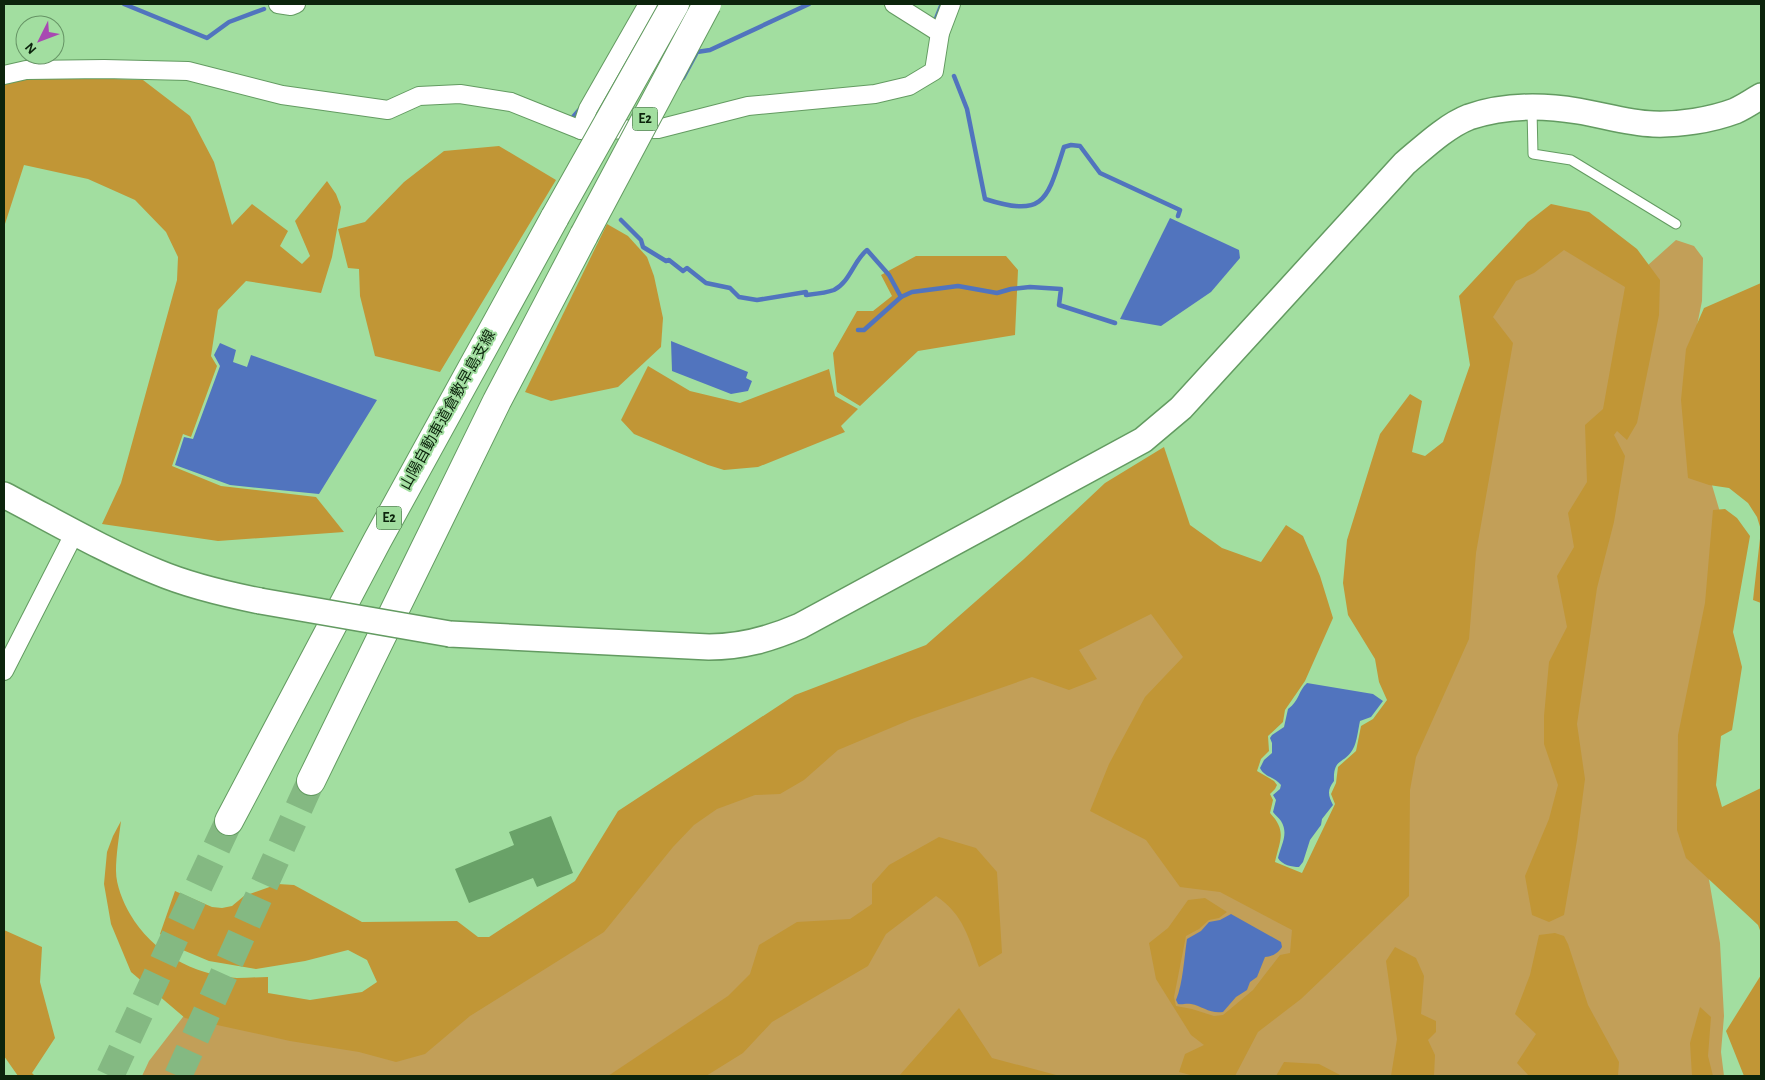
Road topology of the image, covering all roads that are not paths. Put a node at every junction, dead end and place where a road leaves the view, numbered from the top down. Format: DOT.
graph roads {
  1 [pos="278,4"];
  2 [pos="296,4"];
  3 [pos="648,4"];
  4 [pos="675,4"];
  5 [pos="707,4"];
  6 [pos="894,4"];
  7 [pos="952,4"];
  8 [pos="940,33"];
  9 [pos="4,75"];
  10 [pos="1761,96"];
  11 [pos="1533,107"];
  12 [pos="581,130"];
  13 [pos="1676,224"];
  14 [pos="4,495"];
  15 [pos="75,532"];
  16 [pos="4,670"];
  17 [pos="311,781"];
  18 [pos="229,821"];
  1 -- 2 [label="street"];
  3 -- 12 [label="street"];
  4 -- 18 [label="highway, 山陽自動車道倉敷早島支線 / E2, bridge"];
  5 -- 17 [label="highway, E2, bridge"];
  6 -- 8 [label="street"];
  7 -- 8 [label="street"];
  8 -- 12 [label="street"];
  9 -- 12 [label="street"];
  10 -- 11 [label="street"];
  11 -- 13 [label="lane"];
  11 -- 15 [label="street, bridge"];
  14 -- 15 [label="street"];
  15 -- 16 [label="street"];
}
